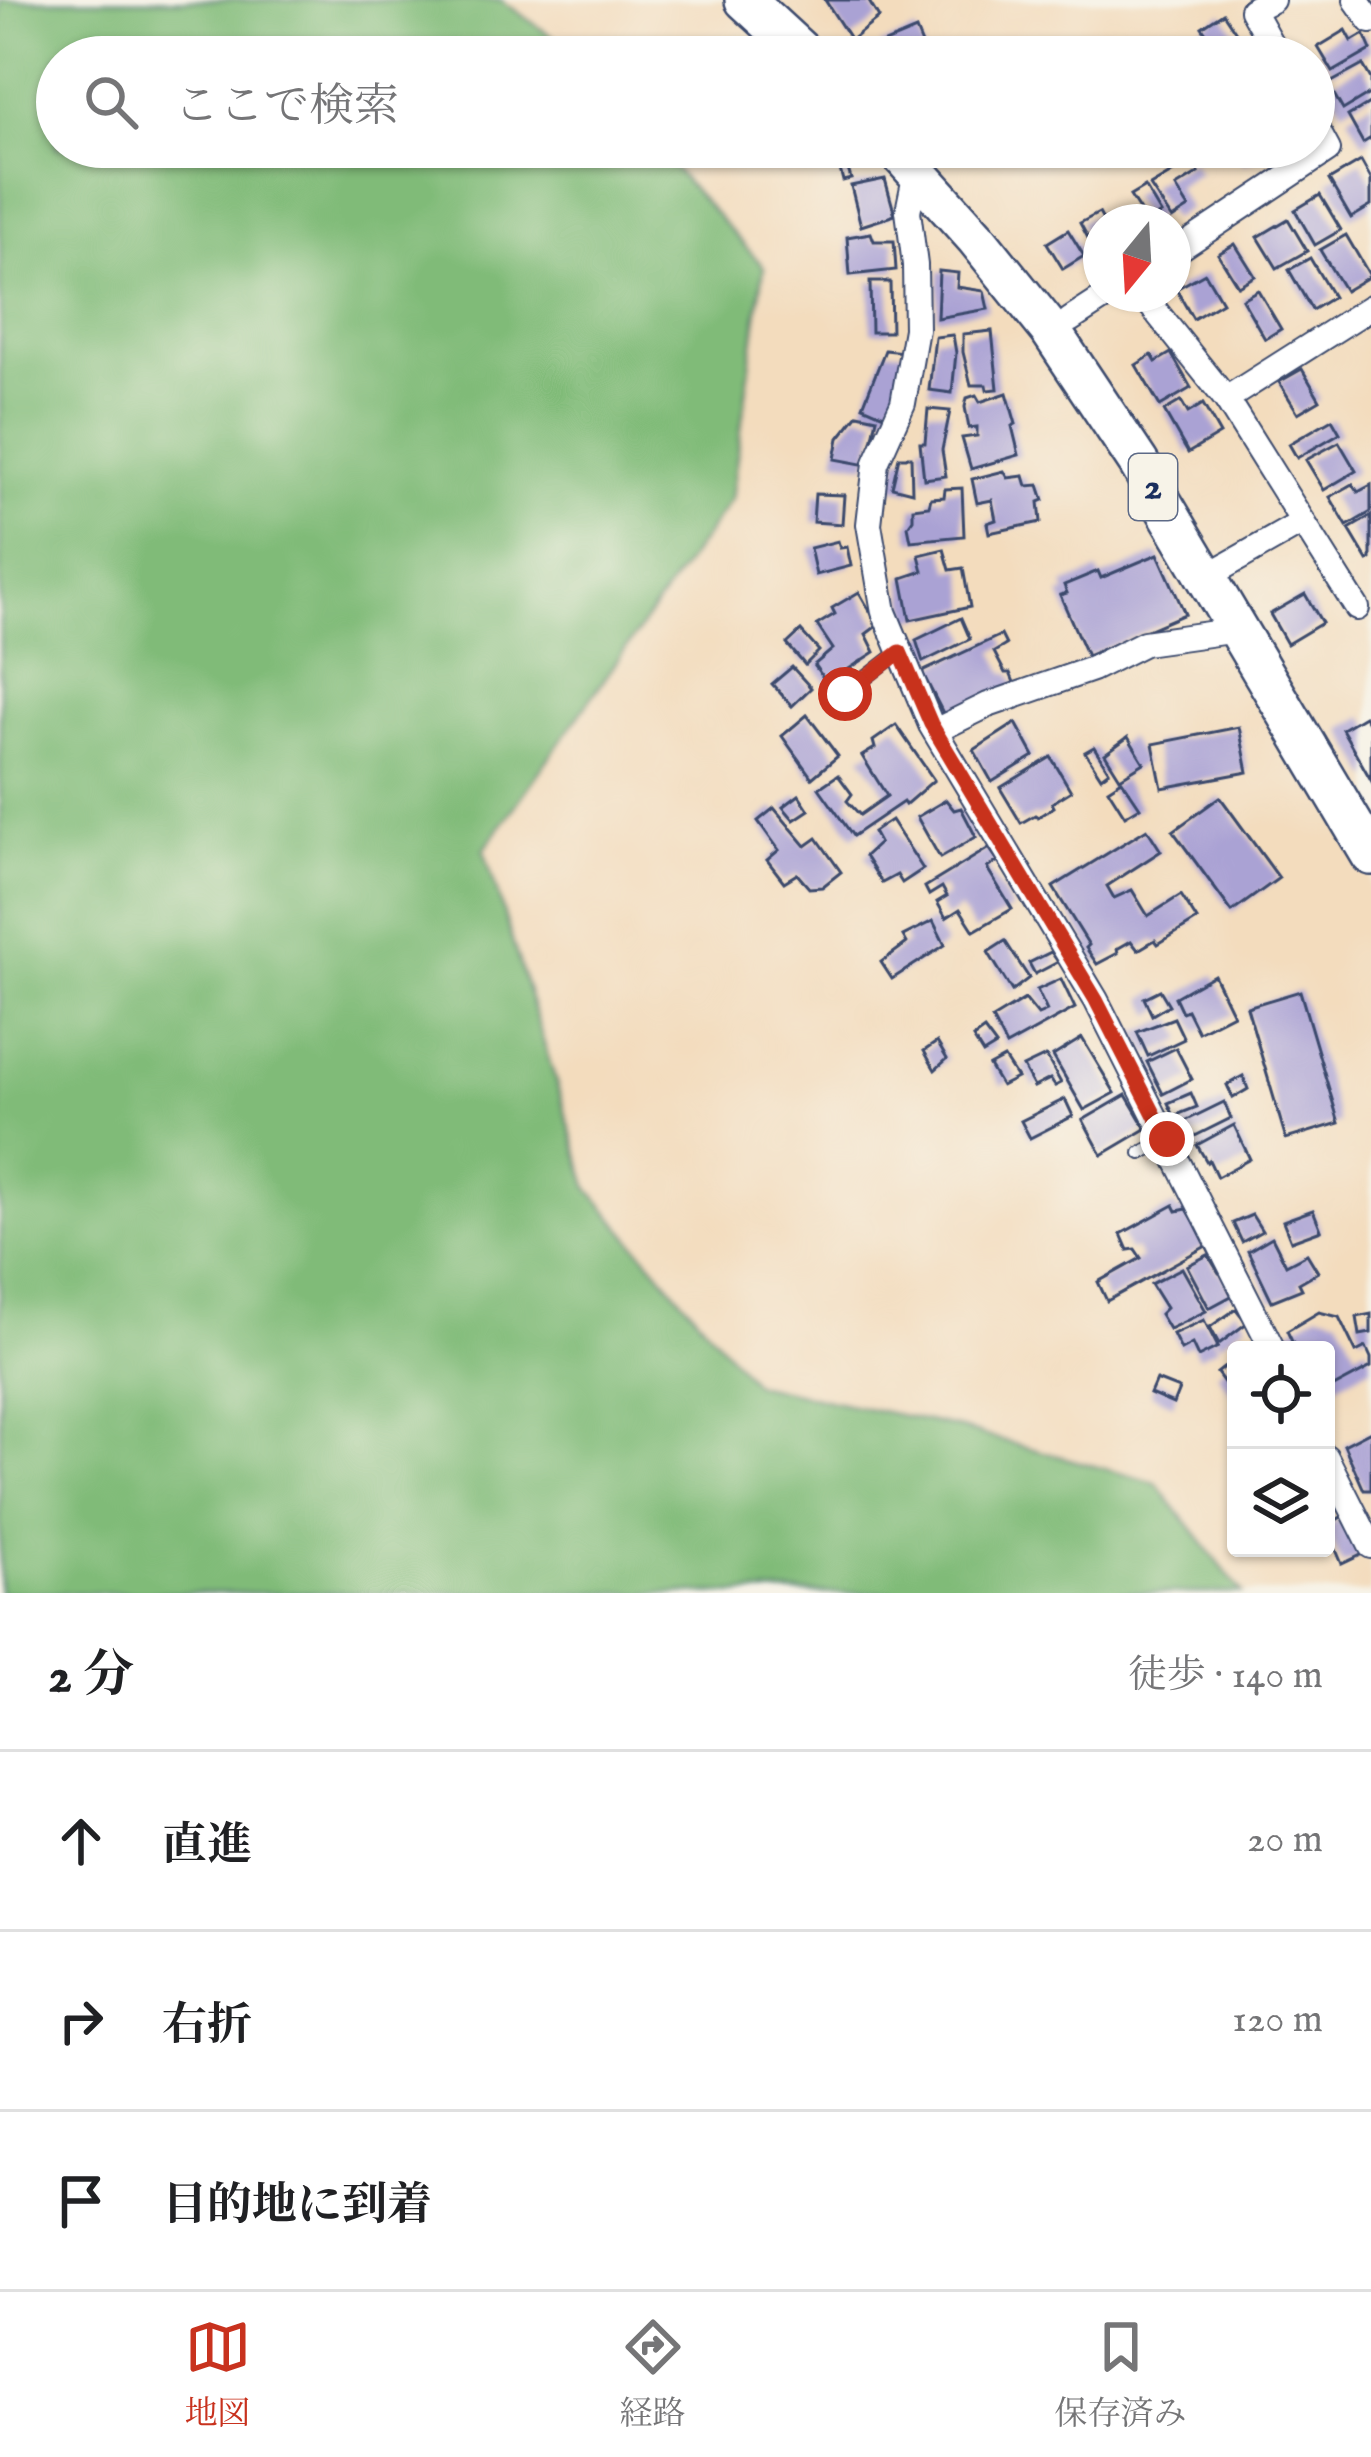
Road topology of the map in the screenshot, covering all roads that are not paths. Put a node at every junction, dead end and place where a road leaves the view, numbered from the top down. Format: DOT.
graph roads {
  1 [pos="745,0"];
  2 [pos="1272,0"];
  3 [pos="1356,0"];
  4 [pos="1371,21"];
  5 [pos="784,36"];
  6 [pos="1266,36"];
  7 [pos="905,168"];
  8 [pos="912,168"];
  9 [pos="1301,168"];
  10 [pos="1191,241"];
  11 [pos="1371,307"];
  12 [pos="1083,312"];
  13 [pos="1156,312"];
  14 [pos="1070,320"];
  15 [pos="1226,399"];
  16 [pos="1303,522"];
  17 [pos="1205,577"];
  18 [pos="1237,630"];
  19 [pos="900,652"];
  20 [pos="845,694"];
  21 [pos="935,731"];
  22 [pos="1371,855"];
  23 [pos="1167,1139"];
  24 [pos="1142,1153"];
  25 [pos="1268,1341"];
  26 [pos="1335,1474"];
  27 [pos="1371,1546"];
  1 -- 5 [label="highway"];
  2 -- 6 [label="street"];
  3 -- 4 [label="street"];
  7 -- 19 [label="street"];
  8 -- 17 [label="highway, 2"];
  9 -- 10 [label="street"];
  11 -- 15 [label="street"];
  12 -- 14 [label="street"];
  13 -- 15 [label="street"];
  15 -- 16 [label="street"];
  15 -- 16 [label="street"];
  16 -- 17 [label="street"];
  17 -- 18 [label="highway, 2"];
  18 -- 21 [label="street"];
  18 -- 22 [label="highway, 2"];
  19 -- 20 [label="lane"];
  19 -- 21 [label="street"];
  21 -- 23 [label="street"];
  23 -- 24 [label="lane"];
  23 -- 25 [label="street"];
  26 -- 27 [label="street"];
}
